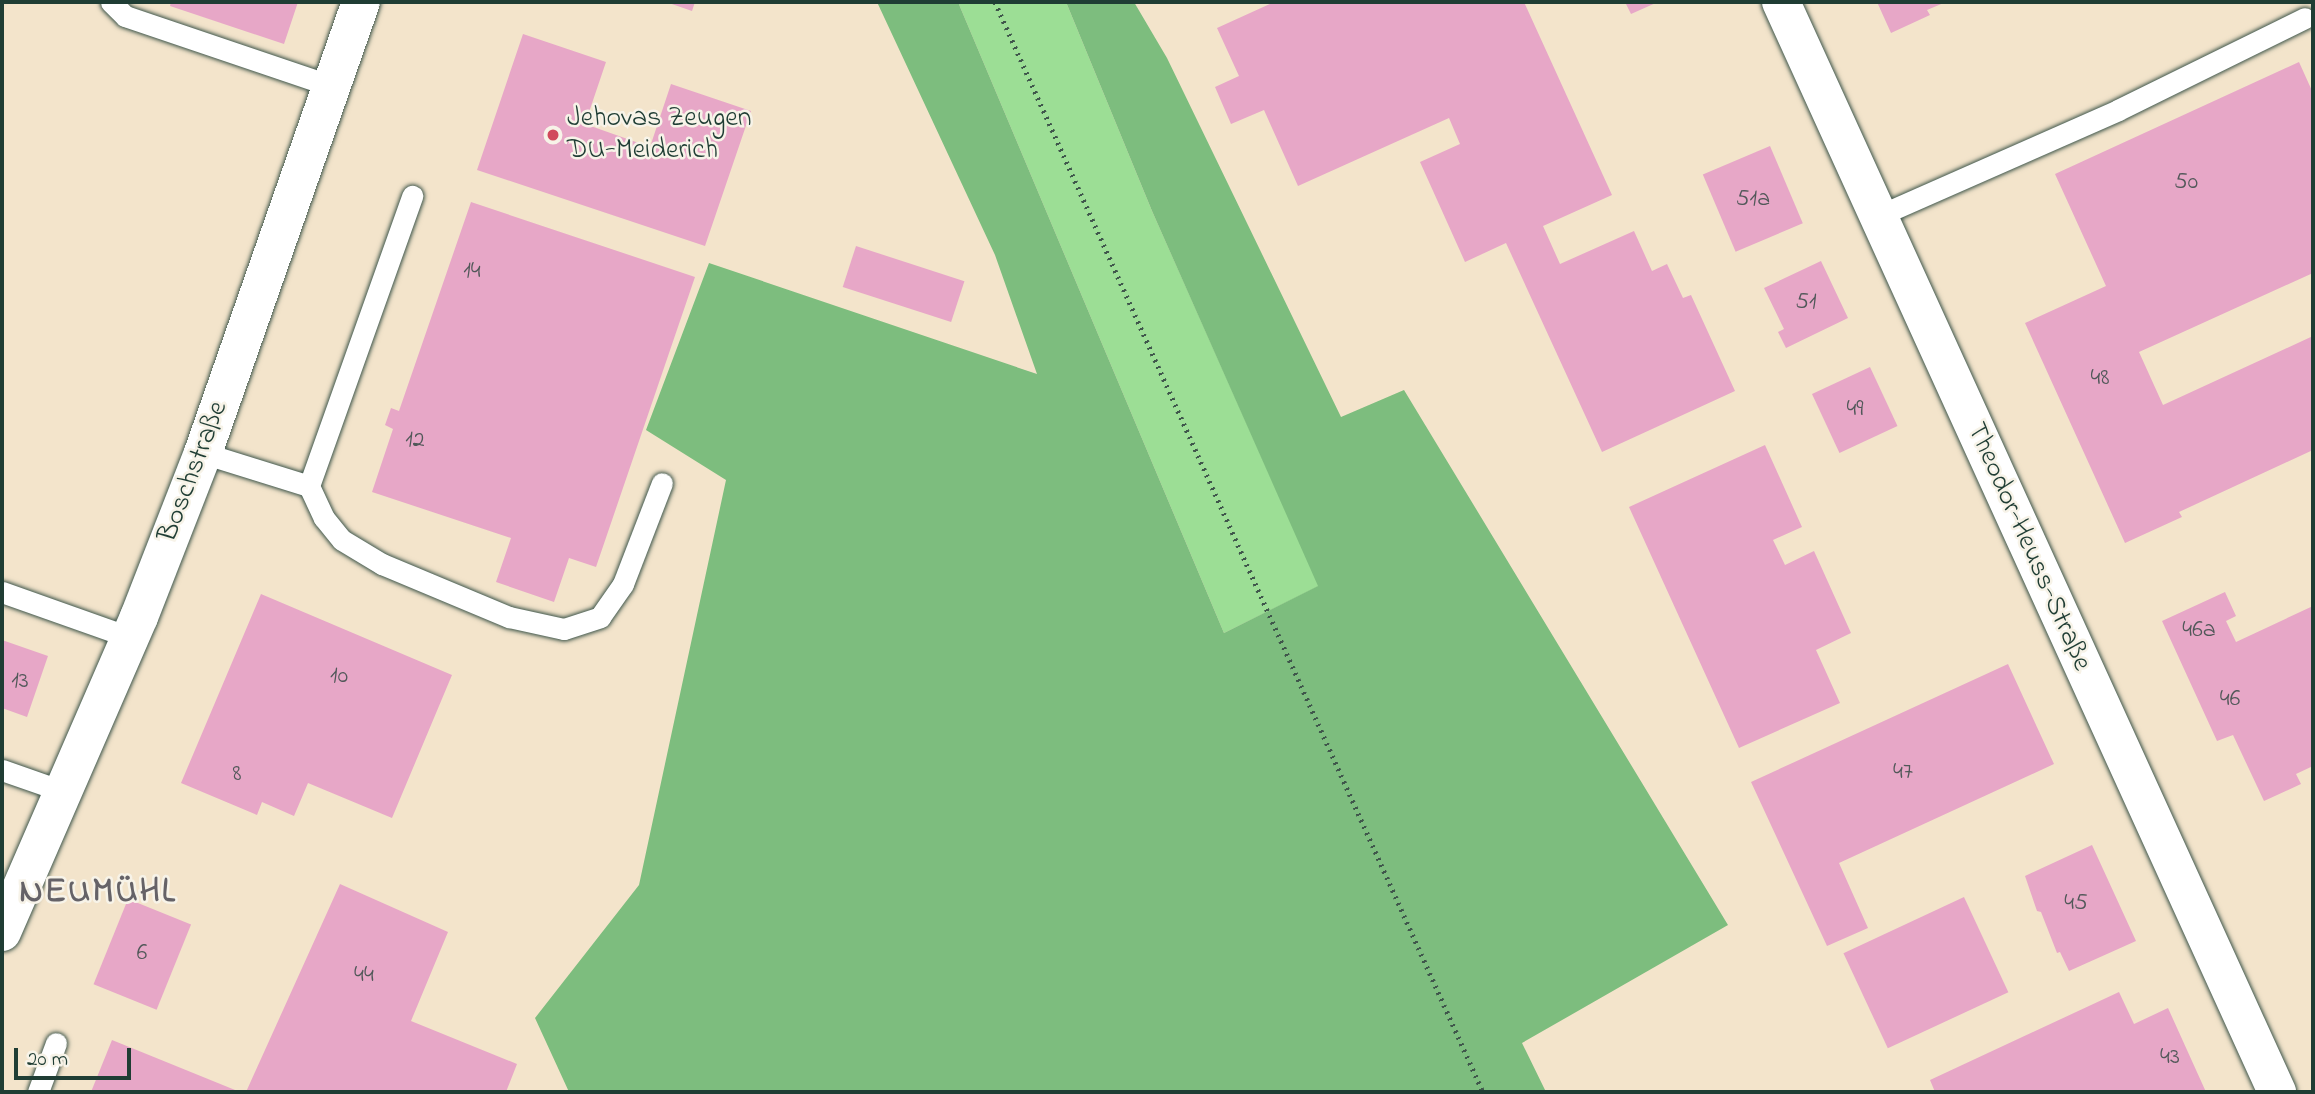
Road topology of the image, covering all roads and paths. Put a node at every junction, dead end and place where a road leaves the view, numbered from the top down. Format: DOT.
graph roads {
  1 [pos="111,2"];
  2 [pos="360,2"];
  3 [pos="995,2"];
  4 [pos="1781,2"];
  5 [pos="2305,18"];
  6 [pos="332,86"];
  7 [pos="412,196"];
  8 [pos="1878,216"];
  9 [pos="203,453"];
  10 [pos="662,482"];
  11 [pos="309,486"];
  12 [pos="2,592"];
  13 [pos="130,637"];
  14 [pos="2,769"];
  15 [pos="62,791"];
  16 [pos="2,932"];
  17 [pos="56,1043"];
  18 [pos="38,1092"];
  19 [pos="1483,1092"];
  20 [pos="2277,1092"];
  1 -- 6 [label="lane"];
  2 -- 6 [label="street, Boschstraße"];
  3 -- 19 [label="path"];
  4 -- 8 [label="street, Theodor-Heuss-Straße"];
  5 -- 8 [label="lane"];
  6 -- 9 [label="street, Boschstraße"];
  7 -- 11 [label="lane"];
  8 -- 20 [label="street, Theodor-Heuss-Straße"];
  9 -- 11 [label="lane"];
  9 -- 13 [label="street, Boschstraße"];
  10 -- 11 [label="lane"];
  12 -- 13 [label="lane"];
  13 -- 15 [label="street, Boschstraße"];
  14 -- 15 [label="lane"];
  15 -- 16 [label="street, Boschstraße"];
  17 -- 18 [label="lane"];
}
